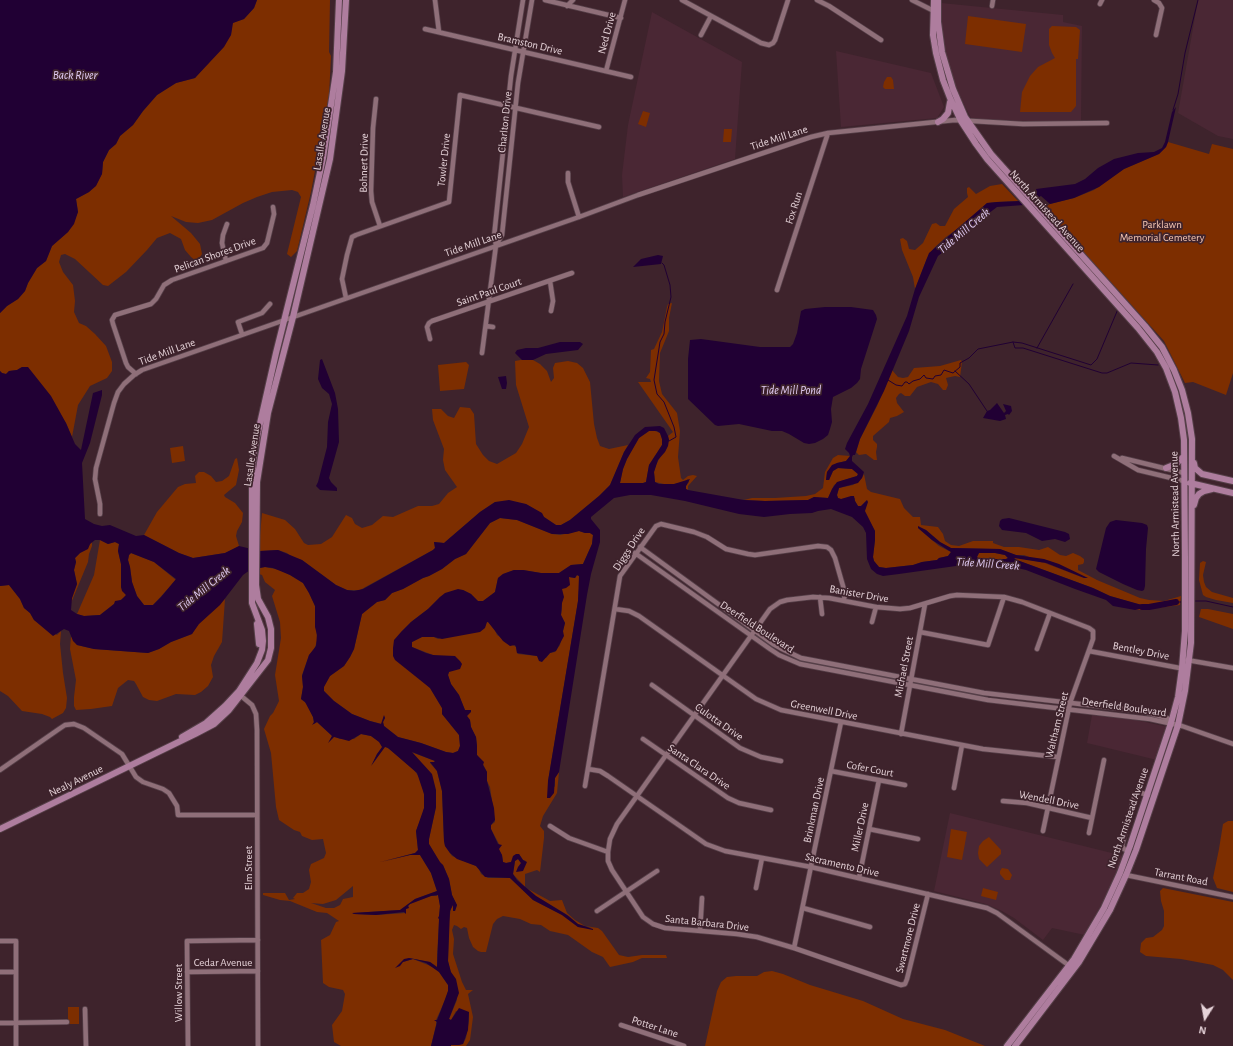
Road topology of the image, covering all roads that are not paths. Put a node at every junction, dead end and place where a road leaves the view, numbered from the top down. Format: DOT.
graph roads {
  1 [pos="339,0"];
  2 [pos="346,0"];
  3 [pos="435,0"];
  4 [pos="523,0"];
  5 [pos="532,0"];
  6 [pos="544,0"];
  7 [pos="573,0"];
  8 [pos="625,0"];
  9 [pos="682,0"];
  10 [pos="788,0"];
  11 [pos="817,0"];
  12 [pos="912,0"];
  13 [pos="934,0"];
  14 [pos="938,0"];
  15 [pos="992,0"];
  16 [pos="1154,0"];
  17 [pos="567,6"];
  18 [pos="992,6"];
  19 [pos="936,11"];
  20 [pos="711,16"];
  21 [pos="621,18"];
  22 [pos="425,29"];
  23 [pos="439,32"];
  24 [pos="1156,35"];
  25 [pos="701,36"];
  26 [pos="881,40"];
  27 [pos="515,50"];
  28 [pos="523,51"];
  29 [pos="606,71"];
  30 [pos="631,77"];
  31 [pos="950,98"];
  32 [pos="376,99"];
  33 [pos="508,106"];
  34 [pos="516,108"];
  35 [pos="961,121"];
  36 [pos="968,121"];
  37 [pos="938,122"];
  38 [pos="1107,123"];
  39 [pos="599,127"];
  40 [pos="828,133"];
  41 [pos="568,173"];
  42 [pos="1026,197"];
  43 [pos="1032,204"];
  44 [pos="273,207"];
  45 [pos="579,217"];
  46 [pos="227,224"];
  47 [pos="380,226"];
  48 [pos="496,245"];
  49 [pos="226,261"];
  50 [pos="572,273"];
  51 [pos="550,281"];
  52 [pos="777,290"];
  53 [pos="346,298"];
  54 [pos="488,303"];
  55 [pos="270,304"];
  56 [pos="551,311"];
  57 [pos="293,317"];
  58 [pos="285,319"];
  59 [pos="486,326"];
  60 [pos="493,327"];
  61 [pos="242,334"];
  62 [pos="430,339"];
  63 [pos="482,353"];
  64 [pos="136,374"];
  65 [pos="1192,450"];
  66 [pos="1184,456"];
  67 [pos="1166,468"];
  68 [pos="1184,473"];
  69 [pos="1192,474"];
  70 [pos="1184,481"];
  71 [pos="1233,482"];
  72 [pos="1192,484"];
  73 [pos="1215,489"];
  74 [pos="1233,493"];
  75 [pos="100,514"];
  76 [pos="1192,514"];
  77 [pos="253,539"];
  78 [pos="640,547"];
  79 [pos="635,553"];
  80 [pos="253,574"];
  81 [pos="1188,594"];
  82 [pos="252,595"];
  83 [pos="820,597"];
  84 [pos="1004,597"];
  85 [pos="844,600"];
  86 [pos="925,604"];
  87 [pos="876,607"];
  88 [pos="615,609"];
  89 [pos="1050,613"];
  90 [pos="822,614"];
  91 [pos="872,622"];
  92 [pos="1089,628"];
  93 [pos="755,631"];
  94 [pos="920,632"];
  95 [pos="751,636"];
  96 [pos="1037,649"];
  97 [pos="1089,651"];
  98 [pos="1186,660"];
  99 [pos="1233,668"];
  100 [pos="1185,669"];
  101 [pos="723,675"];
  102 [pos="247,678"];
  103 [pos="911,679"];
  104 [pos="652,685"];
  105 [pos="910,686"];
  106 [pos="240,695"];
  107 [pos="1070,703"];
  108 [pos="1068,709"];
  109 [pos="694,716"];
  110 [pos="841,722"];
  111 [pos="1174,724"];
  112 [pos="901,734"];
  113 [pos="643,739"];
  114 [pos="1233,744"];
  115 [pos="962,745"];
  116 [pos="160,750"];
  117 [pos="666,756"];
  118 [pos="1058,757"];
  119 [pos="1104,760"];
  120 [pos="781,761"];
  121 [pos="129,766"];
  122 [pos="588,769"];
  123 [pos="0,770"];
  124 [pos="831,771"];
  125 [pos="879,780"];
  126 [pos="905,784"];
  127 [pos="585,786"];
  128 [pos="954,788"];
  129 [pos="1148,795"];
  130 [pos="636,796"];
  131 [pos="1003,801"];
  132 [pos="1048,808"];
  133 [pos="771,810"];
  134 [pos="257,815"];
  135 [pos="1092,818"];
  136 [pos="550,826"];
  137 [pos="0,829"];
  138 [pos="869,829"];
  139 [pos="1043,831"];
  140 [pos="1089,833"];
  141 [pos="918,839"];
  142 [pos="1128,851"];
  143 [pos="608,852"];
  144 [pos="762,858"];
  145 [pos="811,867"];
  146 [pos="657,871"];
  147 [pos="1126,875"];
  148 [pos="859,878"];
  149 [pos="756,888"];
  150 [pos="627,892"];
  151 [pos="928,894"];
  152 [pos="702,898"];
  153 [pos="1233,898"];
  154 [pos="802,908"];
  155 [pos="597,911"];
  156 [pos="870,927"];
  157 [pos="700,931"];
  158 [pos="258,940"];
  159 [pos="0,942"];
  160 [pos="794,948"];
  161 [pos="1071,967"];
  162 [pos="258,971"];
  163 [pos="0,972"];
  164 [pos="16,972"];
  165 [pos="187,972"];
  166 [pos="903,985"];
  167 [pos="85,1009"];
  168 [pos="67,1022"];
  169 [pos="0,1023"];
  170 [pos="16,1023"];
  171 [pos="621,1025"];
  172 [pos="16,1046"];
  173 [pos="86,1046"];
  174 [pos="188,1046"];
  175 [pos="258,1046"];
  176 [pos="684,1046"];
  177 [pos="1007,1046"];
  178 [pos="1014,1046"];
  1 -- 58 [label="main road, Lasalle Avenue"];
  2 -- 57 [label="main road, Lasalle Avenue"];
  3 -- 23 [label="street"];
  4 -- 27 [label="street, Charlton Drive"];
  5 -- 28 [label="street, Charlton Drive"];
  6 -- 17 [label="street"];
  7 -- 17 [label="street"];
  8 -- 21 [label="street, Ned Drive"];
  9 -- 20 [label="street"];
  10 -- 20 [label="street"];
  11 -- 26 [label="street"];
  12 -- 19 [label="street"];
  13 -- 19 [label="main road, North Armistead Avenue"];
  14 -- 19 [label="main road, North Armistead Avenue"];
  15 -- 18 [label="street"];
  16 -- 24 [label="street"];
  17 -- 21 [label="street"];
  19 -- 31 [label="main road, North Armistead Avenue"];
  19 -- 36 [label="main road, North Armistead Avenue"];
  20 -- 25 [label="street"];
  21 -- 29 [label="street, Ned Drive"];
  22 -- 23 [label="street, Bramston Drive"];
  23 -- 27 [label="street, Bramston Drive"];
  27 -- 28 [label="street, Bramston Drive"];
  27 -- 33 [label="street, Charlton Drive"];
  28 -- 29 [label="street, Bramston Drive"];
  28 -- 34 [label="street, Charlton Drive"];
  29 -- 30 [label="street, Bramston Drive"];
  31 -- 35 [label="main road, North Armistead Avenue"];
  31 -- 37 [label="main road"];
  32 -- 47 [label="street, Bohnert Drive"];
  33 -- 34 [label="street, Towler Drive"];
  33 -- 47 [label="street, Towler Drive"];
  33 -- 48 [label="street, Charlton Drive"];
  34 -- 39 [label="street, Towler Drive"];
  34 -- 48 [label="street, Charlton Drive"];
  35 -- 36 [label="street, Tide Mill Lane"];
  35 -- 37 [label="street, Tide Mill Lane"];
  35 -- 42 [label="main road, North Armistead Avenue"];
  36 -- 38 [label="street, Tide Mill Lane"];
  36 -- 42 [label="main road, North Armistead Avenue"];
  37 -- 40 [label="street, Tide Mill Lane"];
  40 -- 45 [label="street, Tide Mill Lane"];
  40 -- 52 [label="street, Fox Run"];
  41 -- 45 [label="street"];
  42 -- 43 [label="main road, North Armistead Avenue"];
  43 -- 65 [label="main road, North Armistead Avenue"];
  43 -- 66 [label="main road, North Armistead Avenue"];
  44 -- 49 [label="street, Pelican Shores Drive"];
  45 -- 48 [label="street, Tide Mill Lane"];
  46 -- 49 [label="street"];
  47 -- 53 [label="street, Towler Drive"];
  48 -- 53 [label="street, Tide Mill Lane"];
  48 -- 54 [label="street, Charlton Drive"];
  49 -- 64 [label="street, Pelican Shores Drive"];
  50 -- 51 [label="street, Saint Paul Court"];
  51 -- 54 [label="street, Saint Paul Court"];
  51 -- 56 [label="street"];
  53 -- 57 [label="street, Tide Mill Lane"];
  54 -- 59 [label="street, Charlton Drive"];
  54 -- 62 [label="street, Saint Paul Court"];
  55 -- 61 [label="street"];
  57 -- 58 [label="street, Tide Mill Lane"];
  57 -- 77 [label="main road, Lasalle Avenue"];
  58 -- 61 [label="street, Tide Mill Lane"];
  58 -- 77 [label="main road, Lasalle Avenue"];
  59 -- 60 [label="street"];
  59 -- 63 [label="street, Charlton Drive"];
  61 -- 64 [label="street, Tide Mill Lane"];
  64 -- 75 [label="street, Tide Mill Lane"];
  65 -- 69 [label="main road, North Armistead Avenue"];
  65 -- 71 [label="main road"];
  66 -- 67 [label="main road"];
  66 -- 68 [label="main road, North Armistead Avenue"];
  67 -- 68 [label="street"];
  67 -- 70 [label="street"];
  68 -- 69 [label="main road"];
  68 -- 70 [label="main road, North Armistead Avenue"];
  69 -- 71 [label="main road"];
  69 -- 72 [label="main road, North Armistead Avenue"];
  70 -- 72 [label="main road"];
  70 -- 81 [label="main road, North Armistead Avenue"];
  72 -- 73 [label="main road"];
  72 -- 76 [label="main road, North Armistead Avenue"];
  73 -- 74 [label="main road"];
  73 -- 76 [label="main road"];
  76 -- 81 [label="main road, North Armistead Avenue"];
  77 -- 80 [label="main road, Lasalle Avenue"];
  78 -- 79 [label="street, Diggs Drive"];
  78 -- 85 [label="street, Diggs Drive"];
  78 -- 93 [label="street, Deerfield Boulevard"];
  79 -- 88 [label="street, Diggs Drive"];
  79 -- 95 [label="street, Deerfield Boulevard"];
  80 -- 82 [label="main road, Lasalle Avenue"];
  80 -- 106 [label="main road, Lasalle Avenue"];
  81 -- 98 [label="main road, North Armistead Avenue"];
  82 -- 102 [label="main road, Lasalle Avenue"];
  82 -- 102 [label="main road, Lasalle Avenue"];
  83 -- 85 [label="street, Banister Drive"];
  83 -- 90 [label="street"];
  83 -- 93 [label="street, Banister Drive"];
  84 -- 86 [label="street, Banister Drive"];
  84 -- 89 [label="street, Banister Drive"];
  84 -- 94 [label="street"];
  85 -- 87 [label="street, Banister Drive"];
  86 -- 87 [label="street, Banister Drive"];
  86 -- 94 [label="street, Michael Street"];
  87 -- 91 [label="street"];
  88 -- 101 [label="street, Greenwell Drive"];
  88 -- 122 [label="street, Diggs Drive"];
  89 -- 92 [label="street, Banister Drive"];
  89 -- 96 [label="street"];
  92 -- 97 [label="street, Waltham Street"];
  93 -- 95 [label="street, Banister Drive"];
  93 -- 103 [label="street, Deerfield Boulevard"];
  94 -- 103 [label="street, Michael Street"];
  95 -- 101 [label="street, Banister Drive"];
  95 -- 105 [label="street, Deerfield Boulevard"];
  97 -- 100 [label="street, Bentley Drive"];
  97 -- 107 [label="street, Waltham Street"];
  98 -- 99 [label="street"];
  98 -- 100 [label="main road, North Armistead Avenue"];
  100 -- 111 [label="main road, North Armistead Avenue"];
  101 -- 109 [label="street, Banister Drive"];
  101 -- 110 [label="street, Greenwell Drive"];
  102 -- 116 [label="main road, Lasalle Avenue"];
  103 -- 105 [label="street, Michael Street"];
  103 -- 107 [label="street, Deerfield Boulevard"];
  104 -- 109 [label="street, Culotta Drive"];
  105 -- 108 [label="street, Deerfield Boulevard"];
  105 -- 112 [label="street, Michael Street"];
  106 -- 116 [label="main road, Lasalle Avenue"];
  106 -- 134 [label="street, Elm Street"];
  107 -- 108 [label="street, Waltham Street"];
  107 -- 111 [label="street, Deerfield Boulevard"];
  108 -- 111 [label="street, Deerfield Boulevard"];
  108 -- 118 [label="street, Waltham Street"];
  109 -- 117 [label="street, Banister Drive"];
  109 -- 120 [label="street, Culotta Drive"];
  110 -- 112 [label="street, Greenwell Drive"];
  110 -- 124 [label="street, Brinkman Drive"];
  111 -- 114 [label="street"];
  111 -- 129 [label="main road, North Armistead Avenue"];
  111 -- 147 [label="main road, North Armistead Avenue"];
  112 -- 115 [label="street, Greenwell Drive"];
  113 -- 117 [label="street, Santa Clara Drive"];
  115 -- 118 [label="street, Greenwell Drive"];
  115 -- 128 [label="street"];
  116 -- 121 [label="main road, Nealy Avenue"];
  117 -- 130 [label="street, Banister Drive"];
  117 -- 133 [label="street, Santa Clara Drive"];
  118 -- 132 [label="street, Waltham Street"];
  119 -- 135 [label="street"];
  121 -- 123 [label="street"];
  121 -- 134 [label="street"];
  121 -- 137 [label="main road, Nealy Avenue"];
  122 -- 127 [label="street, Diggs Drive"];
  122 -- 130 [label="street, Sacramento Drive"];
  124 -- 125 [label="street, Cofer Court"];
  124 -- 145 [label="street, Brinkman Drive"];
  125 -- 126 [label="street, Cofer Court"];
  125 -- 138 [label="street, Miller Drive"];
  129 -- 142 [label="main road, North Armistead Avenue"];
  129 -- 142 [label="street"];
  130 -- 143 [label="street, Banister Drive"];
  130 -- 144 [label="street, Sacramento Drive"];
  131 -- 132 [label="street, Wendell Drive"];
  132 -- 135 [label="street, Wendell Drive"];
  132 -- 139 [label="street, Waltham Street"];
  134 -- 158 [label="street, Elm Street"];
  135 -- 140 [label="street"];
  136 -- 143 [label="street"];
  138 -- 141 [label="street"];
  138 -- 148 [label="street, Miller Drive"];
  142 -- 161 [label="main road, North Armistead Avenue"];
  143 -- 150 [label="street, Santa Barbara Drive"];
  144 -- 145 [label="street, Sacramento Drive"];
  144 -- 149 [label="street"];
  145 -- 148 [label="street, Sacramento Drive"];
  145 -- 154 [label="street, Brinkman Drive"];
  146 -- 150 [label="street"];
  147 -- 153 [label="street, Tarrant Road"];
  147 -- 161 [label="main road, North Armistead Avenue"];
  148 -- 151 [label="street, Sacramento Drive"];
  150 -- 155 [label="street"];
  150 -- 157 [label="street, Santa Barbara Drive"];
  151 -- 161 [label="street, Sacramento Drive"];
  151 -- 166 [label="street, Swartmore Drive"];
  152 -- 157 [label="street"];
  154 -- 156 [label="street"];
  154 -- 160 [label="street, Brinkman Drive"];
  157 -- 160 [label="street, Santa Barbara Drive"];
  158 -- 162 [label="street, Elm Street"];
  158 -- 165 [label="street, Willow Street"];
  159 -- 164 [label="street"];
  160 -- 166 [label="street, Santa Barbara Drive"];
  161 -- 177 [label="main road, North Armistead Avenue"];
  161 -- 178 [label="main road, North Armistead Avenue"];
  162 -- 165 [label="street, Cedar Avenue"];
  162 -- 175 [label="street, Elm Street"];
  163 -- 164 [label="street"];
  164 -- 170 [label="street"];
  165 -- 174 [label="street, Willow Street"];
  167 -- 173 [label="street"];
  168 -- 170 [label="street"];
  169 -- 170 [label="street"];
  170 -- 172 [label="street"];
  171 -- 176 [label="street, Potter Lane"];
}
